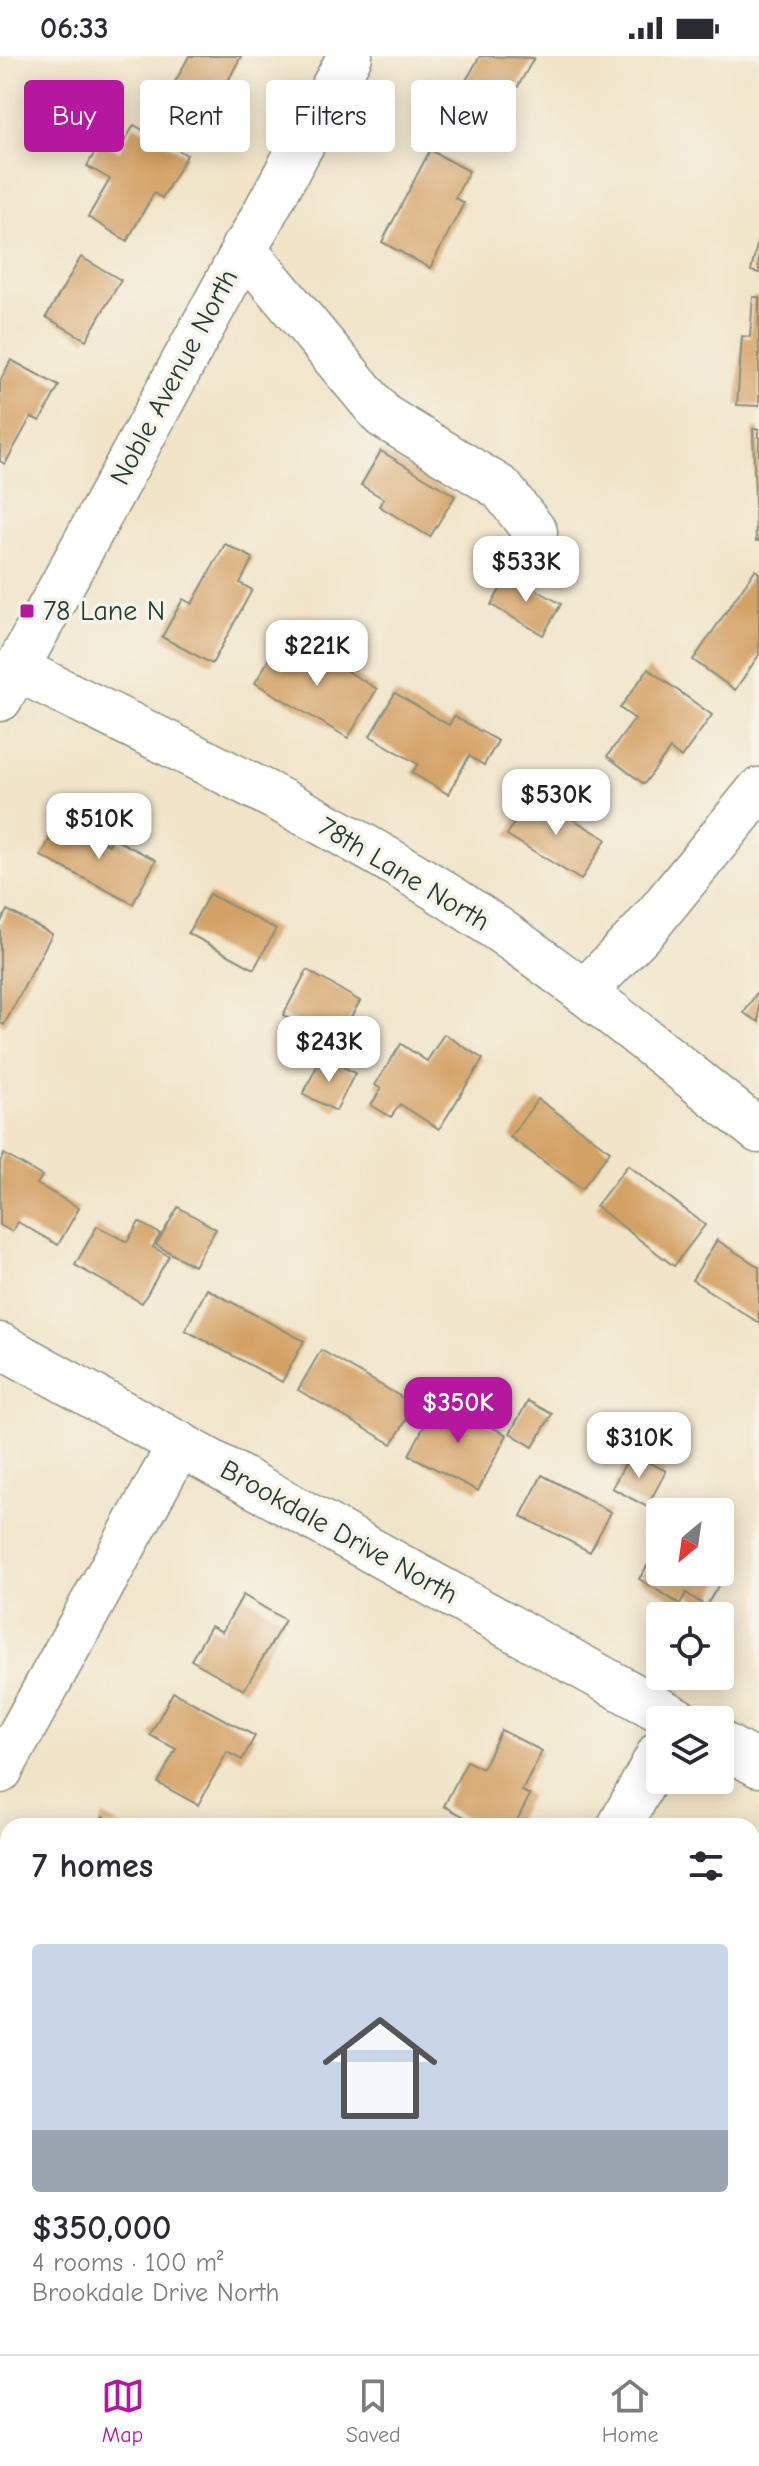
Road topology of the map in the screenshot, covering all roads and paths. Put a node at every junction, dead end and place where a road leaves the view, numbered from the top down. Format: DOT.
graph roads {
  1 [pos="350,56"];
  2 [pos="243,248"];
  3 [pos="535,532"];
  4 [pos="8,684"];
  5 [pos="759,790"];
  6 [pos="584,992"];
  7 [pos="759,1131"];
  8 [pos="0,1345"];
  9 [pos="180,1444"];
  10 [pos="653,1706"];
  11 [pos="734,1751"];
  12 [pos="759,1765"];
  13 [pos="0,1771"];
  14 [pos="646,1778"];
  15 [pos="624,1818"];
  1 -- 2 [label="street, Noble Avenue North"];
  2 -- 3 [label="street"];
  2 -- 4 [label="street, Noble Avenue North"];
  4 -- 6 [label="street, 78th Lane North"];
  5 -- 6 [label="street"];
  6 -- 7 [label="street, 78th Lane North"];
  8 -- 9 [label="street, Brookdale Drive North"];
  9 -- 10 [label="street, Brookdale Drive North"];
  9 -- 13 [label="street"];
  11 -- 12 [label="street"];
  14 -- 15 [label="street"];
}
